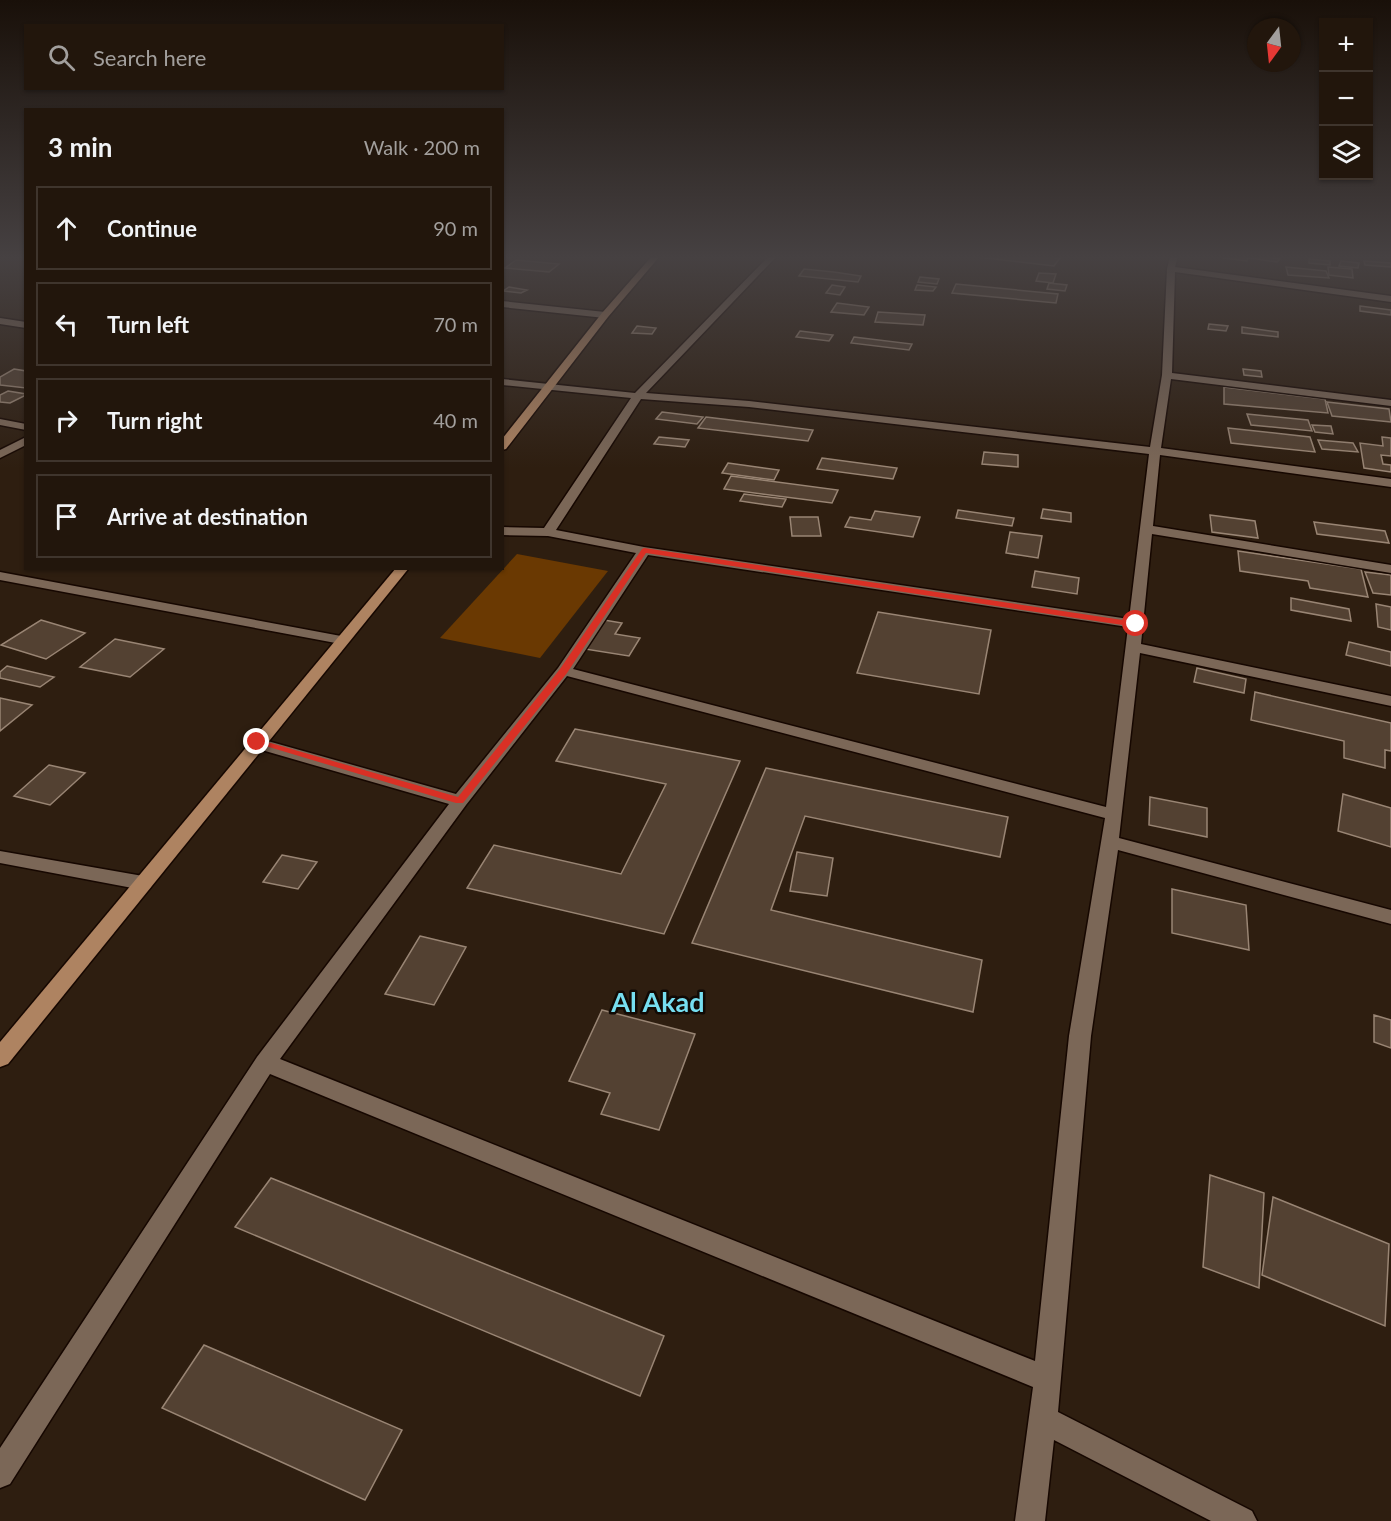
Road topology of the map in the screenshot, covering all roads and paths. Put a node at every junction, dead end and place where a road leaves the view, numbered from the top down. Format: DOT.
graph roads {
  1 [pos="596,327"];
  2 [pos="705,327"];
  3 [pos="1169,327"];
  4 [pos="1167,375"];
  5 [pos="504,382"];
  6 [pos="549,386"];
  7 [pos="638,396"];
  8 [pos="1391,403"];
  9 [pos="0,423"];
  10 [pos="24,427"];
  11 [pos="24,442"];
  12 [pos="504,444"];
  13 [pos="1155,451"];
  14 [pos="0,455"];
  15 [pos="1391,483"];
  16 [pos="1147,529"];
  17 [pos="504,531"];
  18 [pos="548,532"];
  19 [pos="644,551"];
  20 [pos="1391,569"];
  21 [pos="401,570"];
  22 [pos="0,576"];
  23 [pos="1136,624"];
  24 [pos="341,640"];
  25 [pos="1134,647"];
  26 [pos="564,671"];
  27 [pos="1391,701"];
  28 [pos="257,742"];
  29 [pos="460,801"];
  30 [pos="1114,814"];
  31 [pos="1109,841"];
  32 [pos="0,857"];
  33 [pos="143,883"];
  34 [pos="1391,918"];
  35 [pos="0,1058"];
  36 [pos="265,1063"];
  37 [pos="1047,1379"];
  38 [pos="1043,1419"];
  39 [pos="0,1474"];
  40 [pos="1030,1521"];
  41 [pos="1242,1521"];
  1 -- 6 [label="main road"];
  2 -- 7 [label="street"];
  3 -- 4 [label="street"];
  4 -- 8 [label="street"];
  4 -- 13 [label="street"];
  5 -- 6 [label="street"];
  6 -- 7 [label="street"];
  6 -- 12 [label="main road"];
  7 -- 13 [label="street"];
  7 -- 18 [label="street"];
  9 -- 10 [label="street"];
  11 -- 14 [label="street"];
  13 -- 15 [label="street"];
  13 -- 16 [label="street"];
  16 -- 20 [label="street"];
  16 -- 23 [label="street"];
  17 -- 18 [label="street"];
  18 -- 19 [label="street"];
  19 -- 23 [label="street"];
  19 -- 26 [label="street"];
  21 -- 24 [label="main road"];
  22 -- 24 [label="street"];
  23 -- 25 [label="street"];
  24 -- 28 [label="main road"];
  25 -- 27 [label="street"];
  25 -- 30 [label="street"];
  26 -- 29 [label="street"];
  26 -- 30 [label="street"];
  28 -- 29 [label="street"];
  28 -- 33 [label="main road"];
  29 -- 36 [label="street"];
  30 -- 31 [label="street"];
  31 -- 34 [label="street"];
  31 -- 37 [label="street"];
  32 -- 33 [label="street"];
  33 -- 35 [label="main road"];
  36 -- 37 [label="street"];
  36 -- 39 [label="street"];
  37 -- 38 [label="street"];
  38 -- 40 [label="street"];
  38 -- 41 [label="street"];
}
